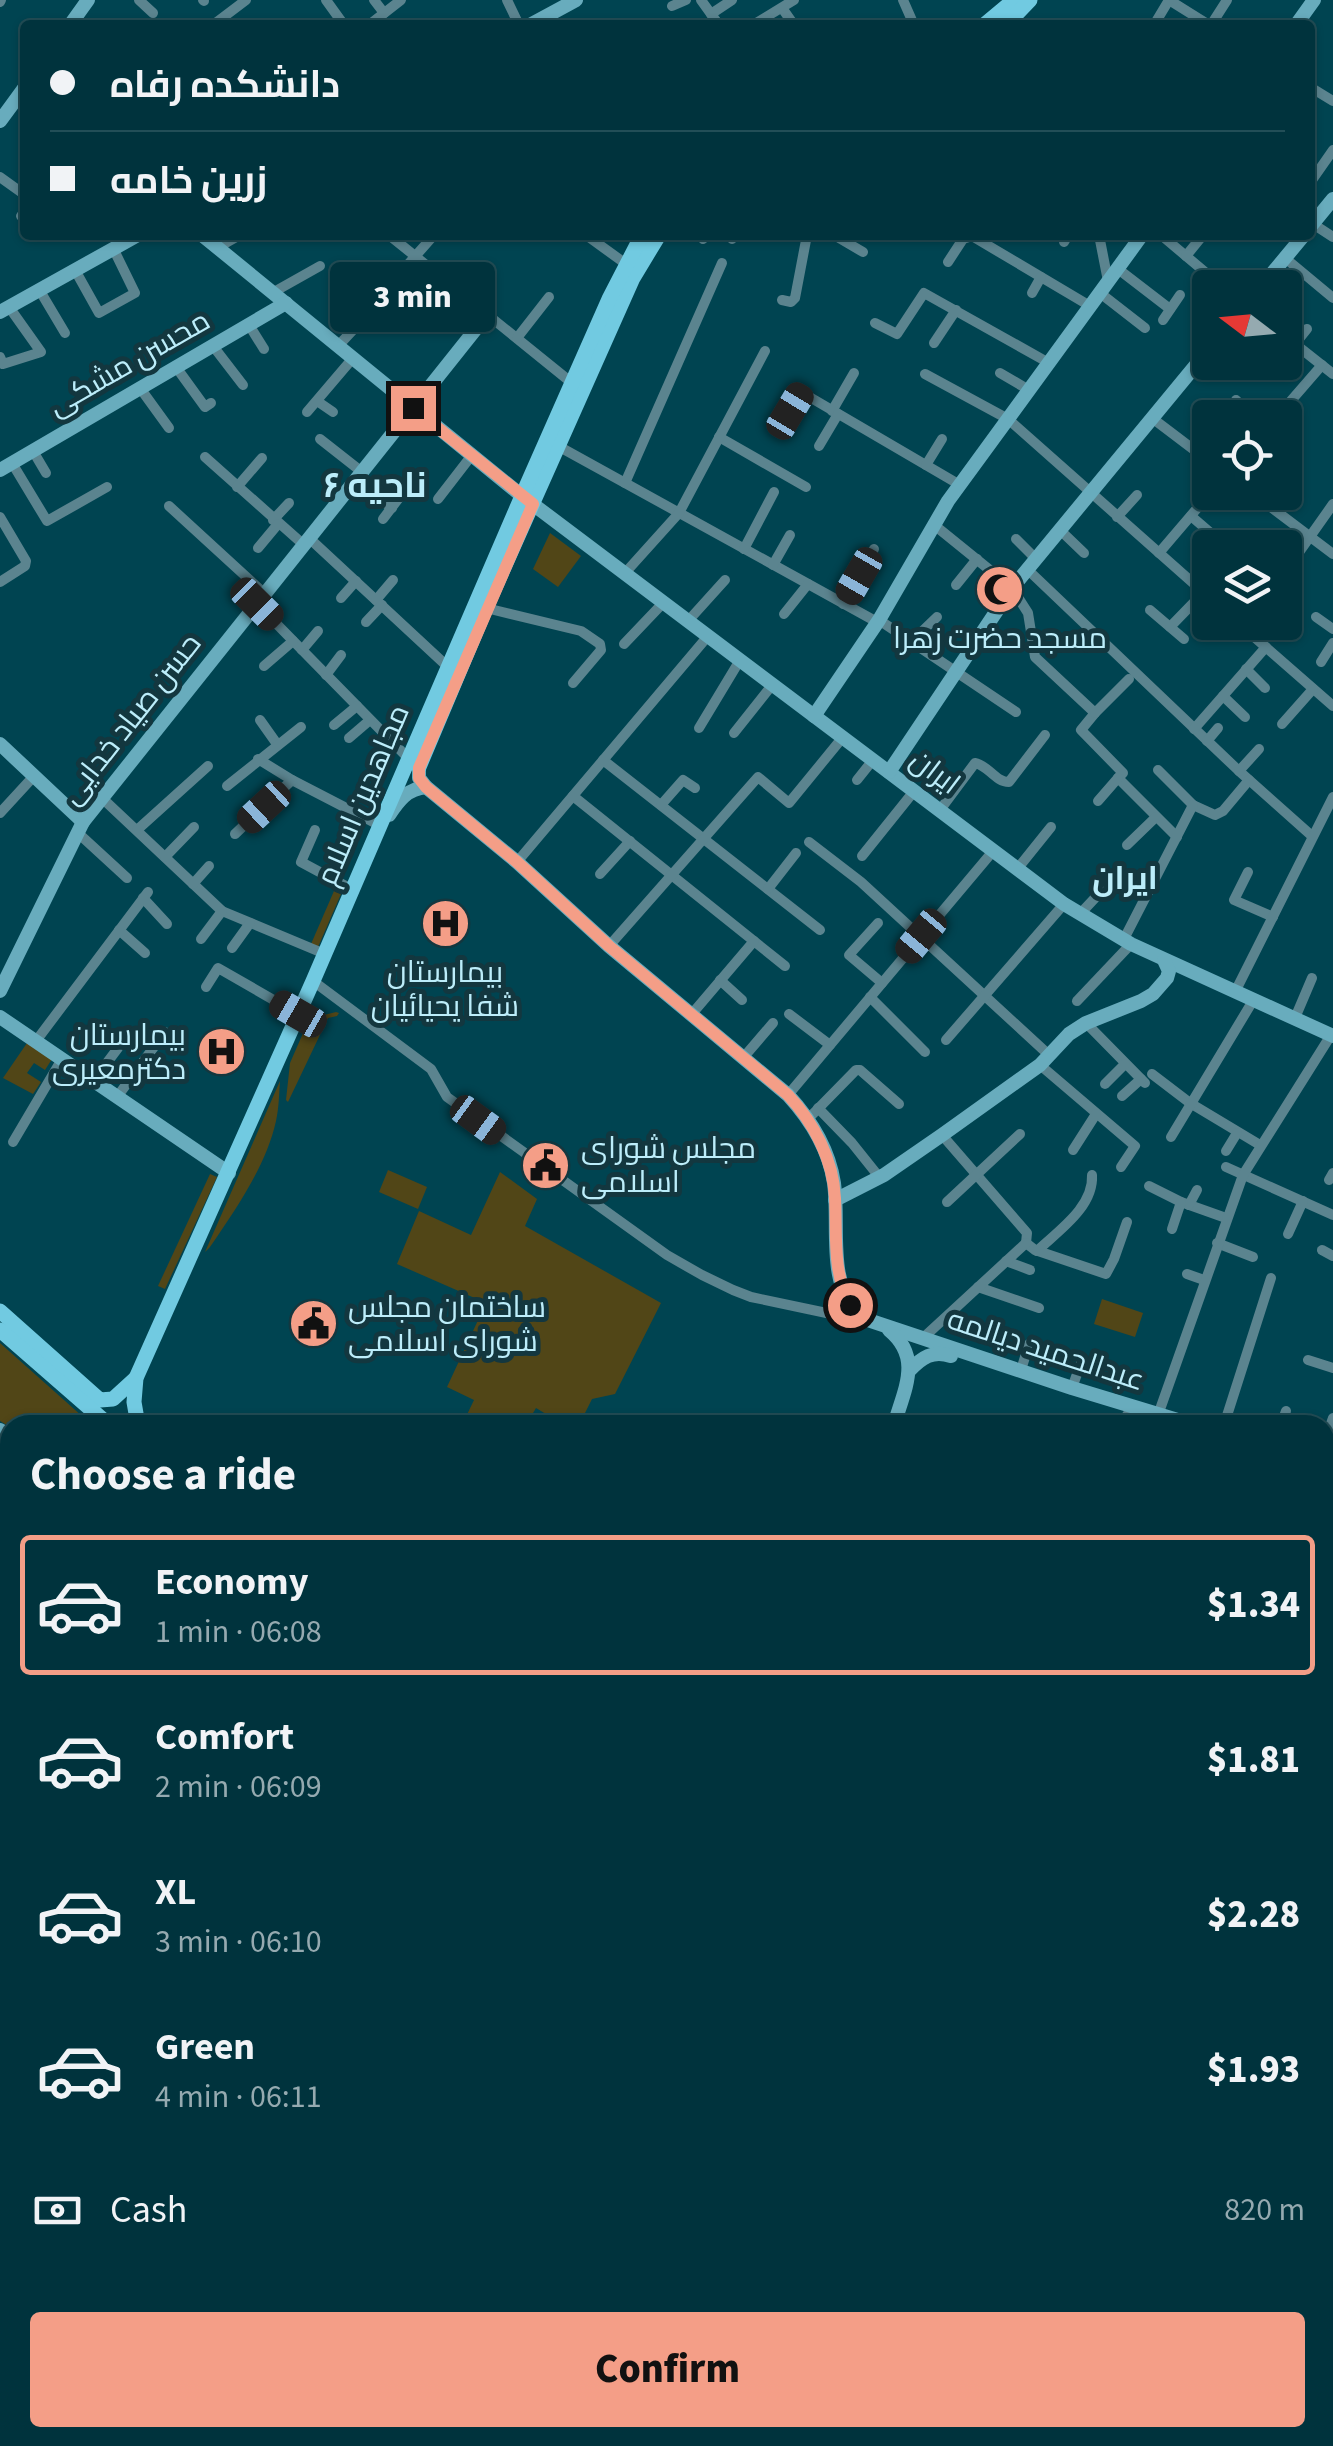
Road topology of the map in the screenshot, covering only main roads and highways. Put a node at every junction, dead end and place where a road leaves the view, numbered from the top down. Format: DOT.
graph roads {
  1 [pos="576,0"];
  2 [pos="1030,0"];
  3 [pos="1008,2"];
  4 [pos="539,20"];
  5 [pos="989,20"];
  6 [pos="1011,20"];
  7 [pos="20,94"];
  8 [pos="0,122"];
  9 [pos="1333,199"];
  10 [pos="1315,220"];
  11 [pos="128,240"];
  12 [pos="208,240"];
  13 [pos="639,240"];
  14 [pos="656,240"];
  15 [pos="1138,240"];
  16 [pos="1299,240"];
  17 [pos="1275,270"];
  18 [pos="286,303"];
  19 [pos="4,309"];
  20 [pos="487,314"];
  21 [pos="1192,370"];
  22 [pos="413,408"];
  23 [pos="6,467"];
  24 [pos="527,500"];
  25 [pos="814,716"];
  26 [pos="0,744"];
  27 [pos="414,763"];
  28 [pos="889,772"];
  29 [pos="426,787"];
  30 [pos="381,826"];
  31 [pos="80,828"];
  32 [pos="1164,960"];
  33 [pos="0,991"];
  34 [pos="0,1017"];
  35 [pos="1332,1035"];
  36 [pos="229,1172"];
  37 [pos="836,1200"];
  38 [pos="0,1311"];
  39 [pos="881,1324"];
  40 [pos="0,1330"];
  41 [pos="924,1338"];
  42 [pos="929,1355"];
  43 [pos="909,1372"];
  44 [pos="136,1378"];
  45 [pos="98,1415"];
  46 [pos="136,1415"];
  47 [pos="897,1415"];
  48 [pos="1111,1415"];
  49 [pos="1146,1415"];
  1 -- 4 [label="main road"];
  2 -- 6 [label="main road"];
  3 -- 5 [label="main road"];
  7 -- 8 [label="main road"];
  9 -- 10 [label="main road"];
  11 -- 19 [label="main road"];
  12 -- 18 [label="main road, ایران"];
  13 -- 24 [label="main road, مجاهدین اسلام"];
  14 -- 24 [label="main road, مجاهدین اسلام"];
  15 -- 25 [label="main road"];
  16 -- 17 [label="main road"];
  18 -- 22 [label="main road, ایران"];
  18 -- 23 [label="main road, محسن مشکی"];
  20 -- 22 [label="main road, حسن صیاد خدایی"];
  21 -- 28 [label="main road"];
  22 -- 24 [label="main road, ایران"];
  22 -- 31 [label="main road, حسن صیاد خدایی"];
  24 -- 25 [label="main road, ایران"];
  24 -- 27 [label="main road, مجاهدین اسلام"];
  24 -- 27 [label="main road, مجاهدین اسلام"];
  25 -- 28 [label="main road, ایران"];
  26 -- 31 [label="main road"];
  27 -- 29 [label="main road"];
  27 -- 30 [label="main road, مجاهدین اسلام"];
  28 -- 32 [label="main road, ایران"];
  29 -- 30 [label="main road"];
  29 -- 37 [label="main road"];
  30 -- 36 [label="main road, مجاهدین اسلام"];
  31 -- 33 [label="main road, حسن صیاد خدایی"];
  32 -- 35 [label="main road, ایران"];
  32 -- 37 [label="main road"];
  34 -- 36 [label="main road"];
  36 -- 44 [label="main road, مجاهدین اسلام"];
  37 -- 39 [label="main road"];
  38 -- 44 [label="main road"];
  39 -- 41 [label="main road, عبدالحمید دیالمه"];
  39 -- 43 [label="main road"];
  40 -- 45 [label="main road"];
  41 -- 42 [label="main road"];
  41 -- 49 [label="main road, عبدالحمید دیالمه"];
  42 -- 43 [label="main road, عبدالحمید دیالمه"];
  42 -- 48 [label="main road, عبدالحمید دیالمه"];
  43 -- 47 [label="main road"];
  44 -- 46 [label="main road"];
}
